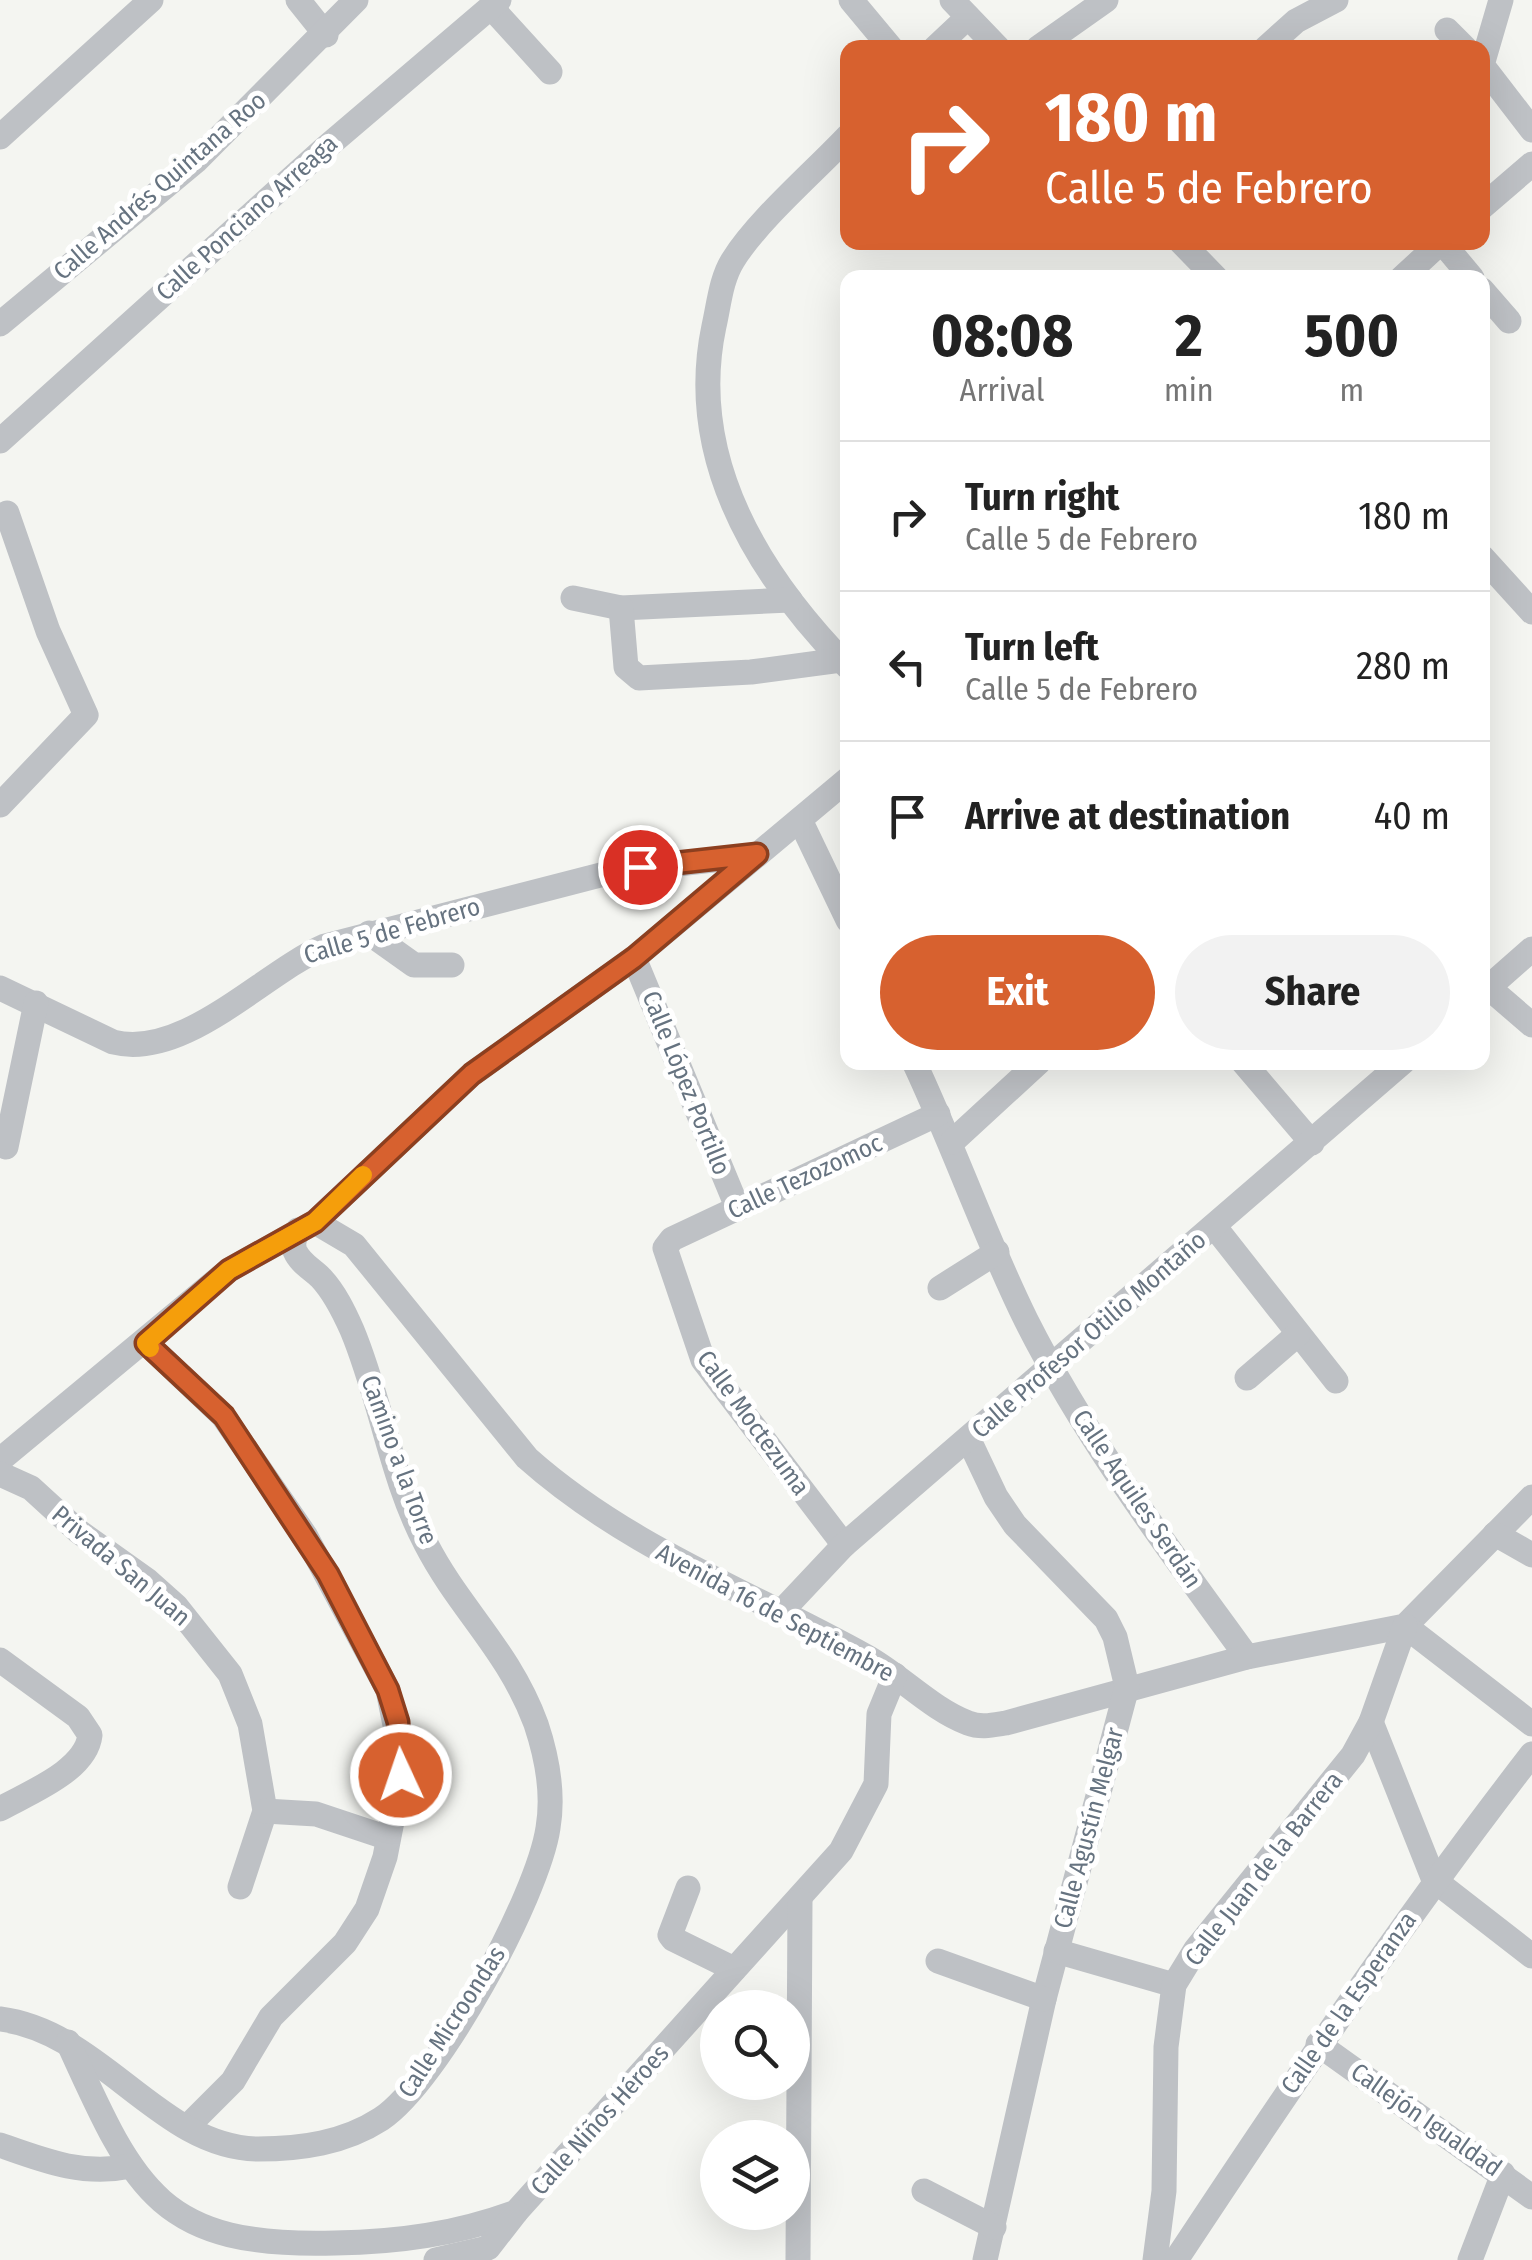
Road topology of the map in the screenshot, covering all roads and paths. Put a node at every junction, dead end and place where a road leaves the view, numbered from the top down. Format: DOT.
graph roads {
  1 [pos="152,0"];
  2 [pos="298,0"];
  3 [pos="356,0"];
  4 [pos="851,0"];
  5 [pos="1106,0"];
  6 [pos="1336,0"];
  7 [pos="1491,3"];
  8 [pos="495,4"];
  9 [pos="960,8"];
  10 [pos="326,35"];
  11 [pos="884,40"];
  12 [pos="940,40"];
  13 [pos="990,40"];
  14 [pos="1049,40"];
  15 [pos="1275,40"];
  16 [pos="1486,40"];
  17 [pos="550,72"];
  18 [pos="1490,75"];
  19 [pos="1532,130"];
  20 [pos="0,137"];
  21 [pos="840,145"];
  22 [pos="1532,164"];
  23 [pos="1490,200"];
  24 [pos="1189,250"];
  25 [pos="1432,250"];
  26 [pos="1448,250"];
  27 [pos="1208,270"];
  28 [pos="1411,270"];
  29 [pos="1465,270"];
  30 [pos="1490,299"];
  31 [pos="1509,322"];
  32 [pos="0,324"];
  33 [pos="0,441"];
  34 [pos="7,513"];
  35 [pos="1490,567"];
  36 [pos="573,598"];
  37 [pos="790,600"];
  38 [pos="620,608"];
  39 [pos="1532,612"];
  40 [pos="840,658"];
  41 [pos="840,663"];
  42 [pos="840,786"];
  43 [pos="0,805"];
  44 [pos="800,820"];
  45 [pos="757,854"];
  46 [pos="840,903"];
  47 [pos="369,933"];
  48 [pos="1532,949"];
  49 [pos="634,958"];
  50 [pos="452,965"];
  51 [pos="1490,987"];
  52 [pos="0,988"];
  53 [pos="1490,994"];
  54 [pos="36,1003"];
  55 [pos="1532,1025"];
  56 [pos="918,1070"];
  57 [pos="1031,1070"];
  58 [pos="1250,1070"];
  59 [pos="1395,1070"];
  60 [pos="938,1114"];
  61 [pos="952,1142"];
  62 [pos="1312,1142"];
  63 [pos="6,1147"];
  64 [pos="738,1209"];
  65 [pos="307,1226"];
  66 [pos="1214,1226"];
  67 [pos="672,1239"];
  68 [pos="997,1252"];
  69 [pos="940,1288"];
  70 [pos="1298,1334"];
  71 [pos="146,1343"];
  72 [pos="1052,1369"];
  73 [pos="1248,1378"];
  74 [pos="1336,1382"];
  75 [pos="969,1440"];
  76 [pos="5,1472"];
  77 [pos="1532,1498"];
  78 [pos="1495,1534"];
  79 [pos="844,1545"];
  80 [pos="1532,1556"];
  81 [pos="780,1613"];
  82 [pos="1405,1626"];
  83 [pos="1247,1657"];
  84 [pos="0,1660"];
  85 [pos="896,1675"];
  86 [pos="1127,1687"];
  87 [pos="1372,1722"];
  88 [pos="1532,1724"];
  89 [pos="1532,1754"];
  90 [pos="550,1802"];
  91 [pos="0,1809"];
  92 [pos="265,1812"];
  93 [pos="388,1838"];
  94 [pos="1434,1880"];
  95 [pos="240,1887"];
  96 [pos="688,1888"];
  97 [pos="800,1902"];
  98 [pos="1056,1951"];
  99 [pos="1532,1956"];
  100 [pos="938,1961"];
  101 [pos="734,1969"];
  102 [pos="1174,1985"];
  103 [pos="1044,1999"];
  104 [pos="0,2019"];
  105 [pos="67,2040"];
  106 [pos="1318,2044"];
  107 [pos="186,2126"];
  108 [pos="0,2145"];
  109 [pos="132,2166"];
  110 [pos="1503,2174"];
  111 [pos="924,2191"];
  112 [pos="1532,2197"];
  113 [pos="516,2212"];
  114 [pos="994,2228"];
  115 [pos="436,2260"];
  116 [pos="798,2260"];
  117 [pos="985,2260"];
  118 [pos="1155,2260"];
  119 [pos="1176,2260"];
  120 [pos="1470,2260"];
  1 -- 20 [label="street"];
  2 -- 10 [label="street"];
  3 -- 10 [label="street, Calle Andrés Quintana Roo"];
  4 -- 11 [label="street"];
  5 -- 14 [label="street"];
  6 -- 15 [label="street"];
  7 -- 16 [label="street"];
  8 -- 17 [label="street"];
  8 -- 33 [label="street, Calle Ponciano Arreaga"];
  9 -- 12 [label="street"];
  9 -- 13 [label="street"];
  10 -- 32 [label="street, Calle Andrés Quintana Roo"];
  18 -- 19 [label="street"];
  21 -- 37 [label="street"];
  22 -- 23 [label="street"];
  24 -- 27 [label="street"];
  25 -- 28 [label="street"];
  26 -- 29 [label="street"];
  30 -- 31 [label="street"];
  34 -- 43 [label="street"];
  35 -- 39 [label="street"];
  36 -- 38 [label="street"];
  37 -- 38 [label="street"];
  37 -- 40 [label="street"];
  38 -- 41 [label="street"];
  42 -- 44 [label="street"];
  44 -- 45 [label="street"];
  44 -- 46 [label="street"];
  45 -- 47 [label="street, Calle 5 de Febrero"];
  45 -- 49 [label="street"];
  47 -- 50 [label="street"];
  47 -- 54 [label="street, Calle 5 de Febrero"];
  48 -- 51 [label="street"];
  49 -- 64 [label="street, Calle López Portillo"];
  49 -- 65 [label="street"];
  52 -- 54 [label="street, Calle 5 de Febrero"];
  53 -- 55 [label="street"];
  54 -- 63 [label="street"];
  56 -- 60 [label="street, Calle Aquiles Serdán"];
  57 -- 61 [label="street"];
  58 -- 62 [label="street"];
  59 -- 62 [label="street, Calle Profesor Otilio Montaño"];
  60 -- 61 [label="street, Calle Aquiles Serdán"];
  60 -- 64 [label="street, Calle Tezozomoc"];
  61 -- 68 [label="street, Calle Aquiles Serdán"];
  62 -- 66 [label="street, Calle Profesor Otilio Montaño"];
  64 -- 67 [label="street, Calle Tezozomoc"];
  65 -- 71 [label="street"];
  65 -- 81 [label="street, Avenida 16 de Septiembre"];
  65 -- 90 [label="street, Camino a la Torre"];
  66 -- 70 [label="street"];
  66 -- 72 [label="street, Calle Profesor Otilio Montaño"];
  67 -- 79 [label="street, Calle Moctezuma"];
  68 -- 69 [label="street"];
  68 -- 72 [label="street, Calle Aquiles Serdán"];
  70 -- 73 [label="street"];
  70 -- 74 [label="street"];
  71 -- 76 [label="street"];
  71 -- 93 [label="street"];
  72 -- 75 [label="street, Calle Profesor Otilio Montaño"];
  72 -- 83 [label="street, Calle Aquiles Serdán"];
  75 -- 79 [label="street, Calle Profesor Otilio Montaño"];
  75 -- 86 [label="street, Calle Agustín Melgar"];
  76 -- 92 [label="street, Privada San Juan"];
  77 -- 78 [label="street"];
  78 -- 80 [label="street"];
  78 -- 82 [label="street"];
  79 -- 81 [label="street, Calle Profesor Otilio Montaño"];
  81 -- 85 [label="street, Avenida 16 de Septiembre"];
  82 -- 83 [label="street, Avenida 16 de Septiembre"];
  82 -- 87 [label="street, Calle Juan de la Barrera"];
  82 -- 88 [label="street"];
  83 -- 86 [label="street, Avenida 16 de Septiembre"];
  84 -- 91 [label="street"];
  85 -- 86 [label="street, Avenida 16 de Septiembre"];
  85 -- 97 [label="street, Calle Niños Héroes"];
  86 -- 98 [label="street, Calle Agustín Melgar"];
  87 -- 94 [label="street"];
  87 -- 102 [label="street, Calle Juan de la Barrera"];
  89 -- 94 [label="street, Calle de la Esperanza"];
  90 -- 107 [label="street, Calle Microondas"];
  92 -- 93 [label="street"];
  92 -- 95 [label="street, Privada San Juan"];
  93 -- 107 [label="street"];
  94 -- 99 [label="street"];
  94 -- 106 [label="street, Calle de la Esperanza"];
  96 -- 101 [label="street"];
  97 -- 101 [label="street, Calle Niños Héroes"];
  97 -- 116 [label="street"];
  98 -- 102 [label="street"];
  98 -- 103 [label="street, Calle Agustín Melgar"];
  100 -- 103 [label="street"];
  101 -- 113 [label="street, Calle Niños Héroes"];
  102 -- 118 [label="street, Calle Juan de la Barrera"];
  103 -- 114 [label="street, Calle Agustín Melgar"];
  104 -- 105 [label="street, Calle Microondas"];
  105 -- 107 [label="street, Calle Microondas"];
  105 -- 109 [label="street, Calle Niños Héroes"];
  106 -- 110 [label="street, Callejón Igualdad"];
  106 -- 119 [label="street, Calle de la Esperanza"];
  108 -- 109 [label="street"];
  109 -- 113 [label="street, Calle Niños Héroes"];
  110 -- 112 [label="street, Callejón Igualdad"];
  110 -- 120 [label="street"];
  111 -- 114 [label="street"];
  113 -- 115 [label="street"];
  114 -- 117 [label="street, Calle Agustín Melgar"];
}
